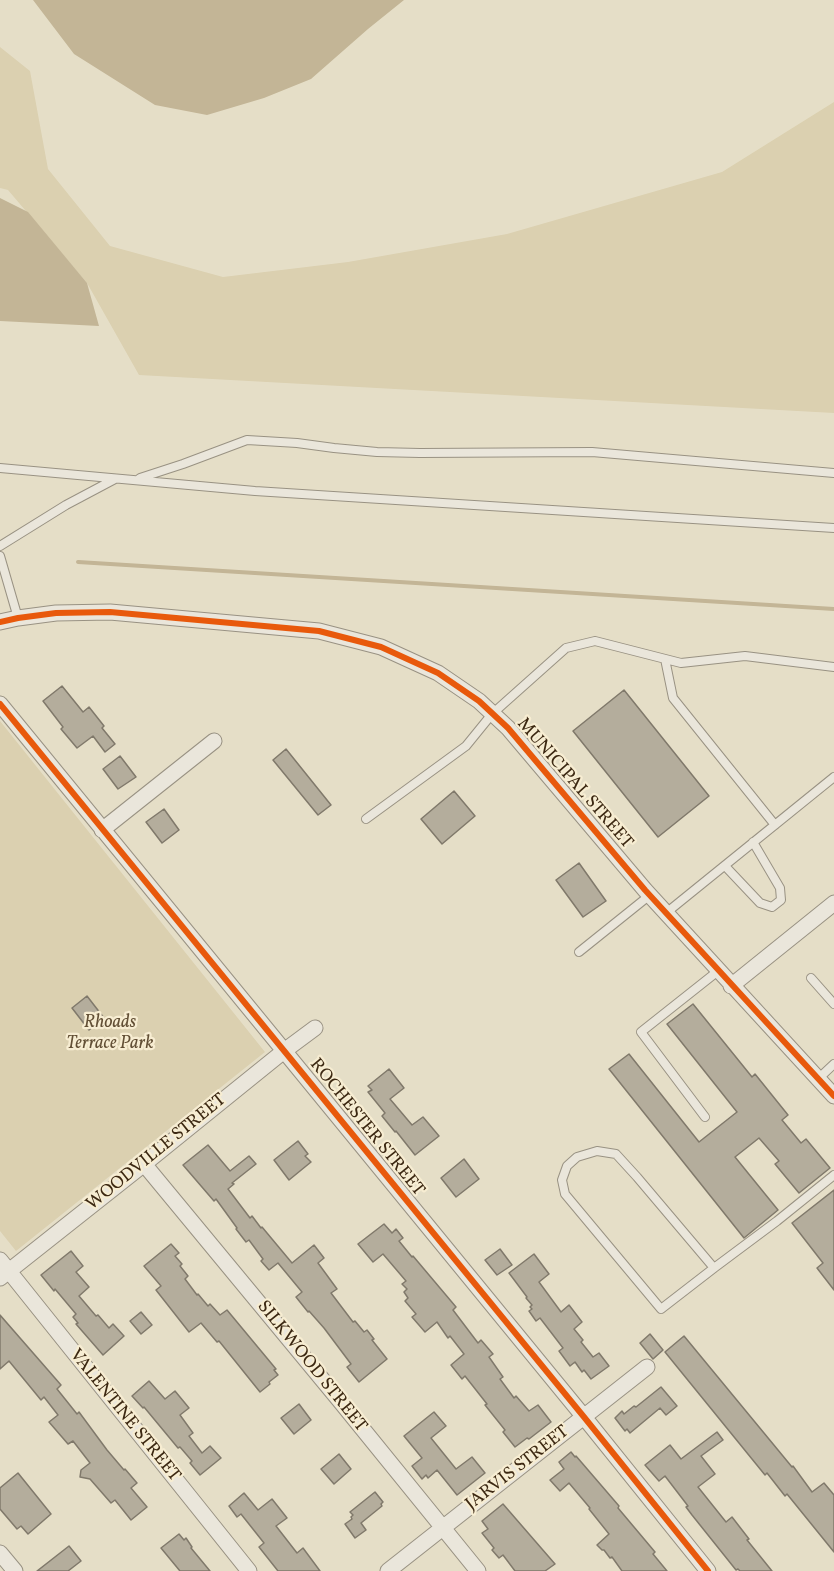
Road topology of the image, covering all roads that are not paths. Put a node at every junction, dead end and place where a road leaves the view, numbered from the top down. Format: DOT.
graph roads {
  1 [pos="0,468"];
  2 [pos="834,473"];
  3 [pos="116,479"];
  4 [pos="135,479"];
  5 [pos="834,528"];
  6 [pos="0,546"];
  7 [pos="0,556"];
  8 [pos="18,618"];
  9 [pos="0,622"];
  10 [pos="665,659"];
  11 [pos="834,667"];
  12 [pos="0,704"];
  13 [pos="492,714"];
  14 [pos="214,741"];
  15 [pos="834,777"];
  16 [pos="366,819"];
  17 [pos="775,825"];
  18 [pos="102,830"];
  19 [pos="753,842"];
  20 [pos="725,866"];
  21 [pos="650,895"];
  22 [pos="834,903"];
  23 [pos="666,914"];
  24 [pos="579,952"];
  25 [pos="718,971"];
  26 [pos="811,978"];
  27 [pos="731,986"];
  28 [pos="834,1004"];
  29 [pos="315,1028"];
  30 [pos="284,1051"];
  31 [pos="834,1064"];
  32 [pos="818,1079"];
  33 [pos="834,1096"];
  34 [pos="705,1117"];
  35 [pos="144,1164"];
  36 [pos="834,1175"];
  37 [pos="714,1268"];
  38 [pos="3,1269"];
  39 [pos="647,1367"];
  40 [pos="584,1417"];
  41 [pos="443,1527"];
  42 [pos="0,1553"];
  43 [pos="15,1571"];
  44 [pos="249,1571"];
  45 [pos="388,1571"];
  46 [pos="478,1571"];
  47 [pos="708,1571"];
  1 -- 3 [label="lane"];
  2 -- 4 [label="lane"];
  3 -- 4 [label="lane"];
  3 -- 6 [label="lane"];
  4 -- 5 [label="lane"];
  7 -- 8 [label="lane"];
  8 -- 9 [label="street, MUNICIPAL STREET"];
  8 -- 13 [label="street, MUNICIPAL STREET"];
  10 -- 11 [label="lane"];
  10 -- 13 [label="lane"];
  10 -- 17 [label="lane"];
  12 -- 18 [label="street, ROCHESTER STREET"];
  13 -- 16 [label="lane"];
  13 -- 21 [label="street, MUNICIPAL STREET"];
  14 -- 18 [label="street"];
  15 -- 17 [label="lane"];
  17 -- 19 [label="lane"];
  18 -- 30 [label="street, ROCHESTER STREET"];
  19 -- 20 [label="lane"];
  19 -- 20 [label="lane"];
  20 -- 23 [label="lane"];
  21 -- 23 [label="street, MUNICIPAL STREET"];
  21 -- 24 [label="lane"];
  22 -- 27 [label="street"];
  23 -- 25 [label="street, MUNICIPAL STREET"];
  25 -- 27 [label="street, MUNICIPAL STREET"];
  25 -- 34 [label="lane"];
  26 -- 28 [label="lane"];
  27 -- 32 [label="street, MUNICIPAL STREET"];
  29 -- 30 [label="street, WOODVILLE STREET"];
  30 -- 35 [label="street, WOODVILLE STREET"];
  30 -- 40 [label="street, ROCHESTER STREET"];
  31 -- 32 [label="lane"];
  32 -- 33 [label="street, MUNICIPAL STREET"];
  35 -- 38 [label="street, WOODVILLE STREET"];
  35 -- 41 [label="street, SILKWOOD STREET"];
  36 -- 37 [label="lane"];
  37 -- 37 [label="lane"];
  38 -- 44 [label="street, VALENTINE STREET"];
  39 -- 40 [label="street, JARVIS STREET"];
  40 -- 41 [label="street, JARVIS STREET"];
  40 -- 47 [label="street, ROCHESTER STREET"];
  41 -- 45 [label="street, JARVIS STREET"];
  41 -- 46 [label="street, SILKWOOD STREET"];
  42 -- 43 [label="street"];
}
